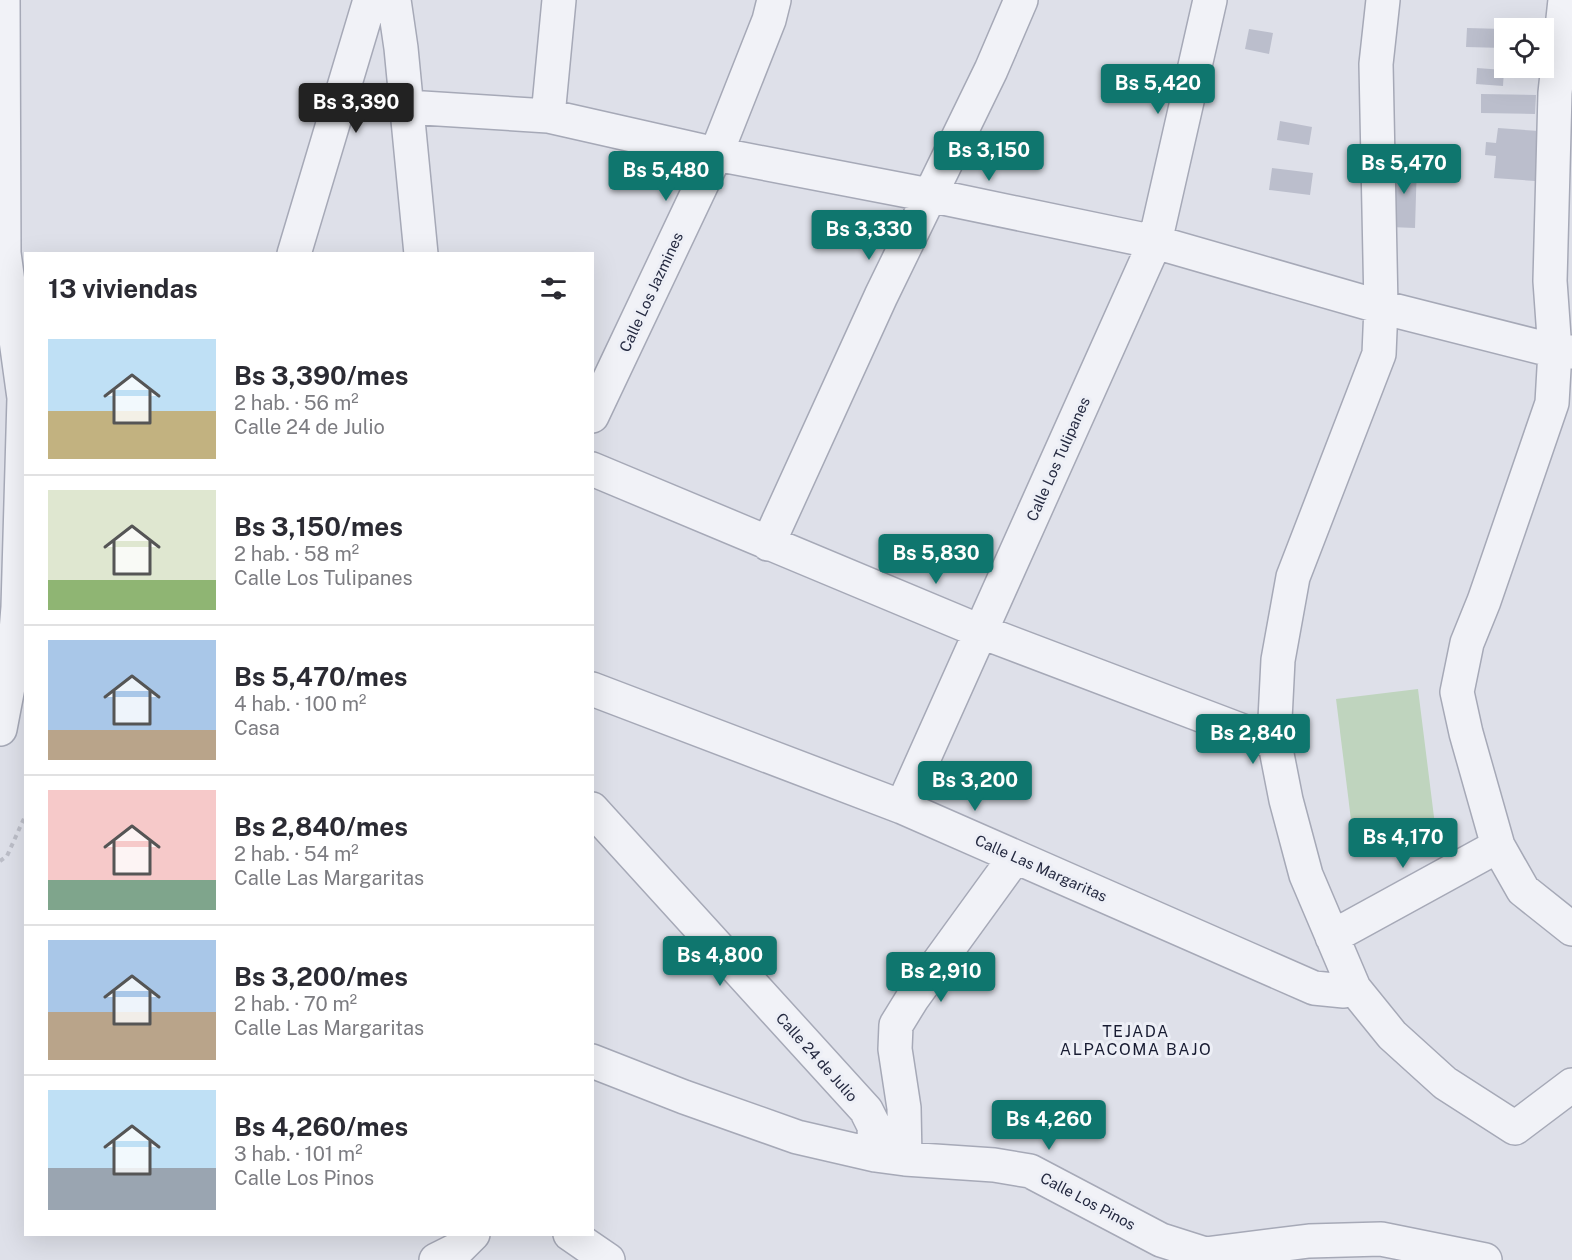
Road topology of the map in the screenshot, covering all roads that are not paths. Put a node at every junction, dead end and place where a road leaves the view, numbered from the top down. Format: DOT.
graph roads {
  1 [pos="3,0"];
  2 [pos="370,0"];
  3 [pos="394,0"];
  4 [pos="559,0"];
  5 [pos="774,0"];
  6 [pos="1021,0"];
  7 [pos="1210,0"];
  8 [pos="1383,0"];
  9 [pos="1565,0"];
  10 [pos="1,52"];
  11 [pos="407,107"];
  12 [pos="548,116"];
  13 [pos="716,154"];
  14 [pos="929,195"];
  15 [pos="1155,242"];
  16 [pos="295,252"];
  17 [pos="420,252"];
  18 [pos="2,259"];
  19 [pos="1381,307"];
  20 [pos="1564,352"];
  21 [pos="0,377"];
  22 [pos="24,393"];
  23 [pos="24,398"];
  24 [pos="594,412"];
  25 [pos="24,468"];
  26 [pos="594,470"];
  27 [pos="768,544"];
  28 [pos="22,607"];
  29 [pos="982,632"];
  30 [pos="594,690"];
  31 [pos="0,729"];
  32 [pos="1274,739"];
  33 [pos="902,807"];
  34 [pos="594,811"];
  35 [pos="1498,846"];
  36 [pos="1015,857"];
  37 [pos="1572,929"];
  38 [pos="1332,937"];
  39 [pos="1354,988"];
  40 [pos="594,1061"];
  41 [pos="1572,1085"];
  42 [pos="890,1157"];
  43 [pos="471,1236"];
  44 [pos="573,1236"];
  45 [pos="1435,1255"];
  46 [pos="436,1260"];
  47 [pos="608,1260"];
  48 [pos="1485,1260"];
  1 -- 10 [label="street"];
  2 -- 16 [label="street"];
  3 -- 11 [label="street"];
  4 -- 12 [label="street"];
  5 -- 13 [label="street, Calle Los Jazmines"];
  6 -- 14 [label="street"];
  7 -- 15 [label="street, Calle Los Tulipanes"];
  8 -- 19 [label="street"];
  9 -- 20 [label="street"];
  10 -- 18 [label="street"];
  11 -- 12 [label="street"];
  11 -- 17 [label="street"];
  12 -- 13 [label="street"];
  13 -- 14 [label="street"];
  13 -- 24 [label="street, Calle Los Jazmines"];
  14 -- 15 [label="street"];
  14 -- 27 [label="street"];
  15 -- 19 [label="street"];
  15 -- 29 [label="street, Calle Los Tulipanes"];
  18 -- 22 [label="street"];
  19 -- 20 [label="street"];
  19 -- 32 [label="street"];
  20 -- 35 [label="street"];
  21 -- 23 [label="street"];
  25 -- 28 [label="street"];
  26 -- 27 [label="street"];
  27 -- 29 [label="street"];
  28 -- 31 [label="street"];
  29 -- 32 [label="street"];
  29 -- 33 [label="street, Calle Los Tulipanes"];
  30 -- 33 [label="street, Calle Las Margaritas"];
  32 -- 38 [label="street"];
  33 -- 36 [label="street, Calle Las Margaritas"];
  34 -- 42 [label="street, Calle 24 de Julio"];
  35 -- 37 [label="street"];
  35 -- 38 [label="street"];
  36 -- 39 [label="street, Calle Las Margaritas"];
  36 -- 42 [label="street"];
  38 -- 39 [label="street"];
  39 -- 41 [label="street"];
  40 -- 42 [label="street, Calle Los Pinos"];
  42 -- 45 [label="street, Calle Los Pinos"];
  43 -- 46 [label="street"];
  44 -- 47 [label="street"];
  45 -- 48 [label="street, Calle Los Pinos"];
}
